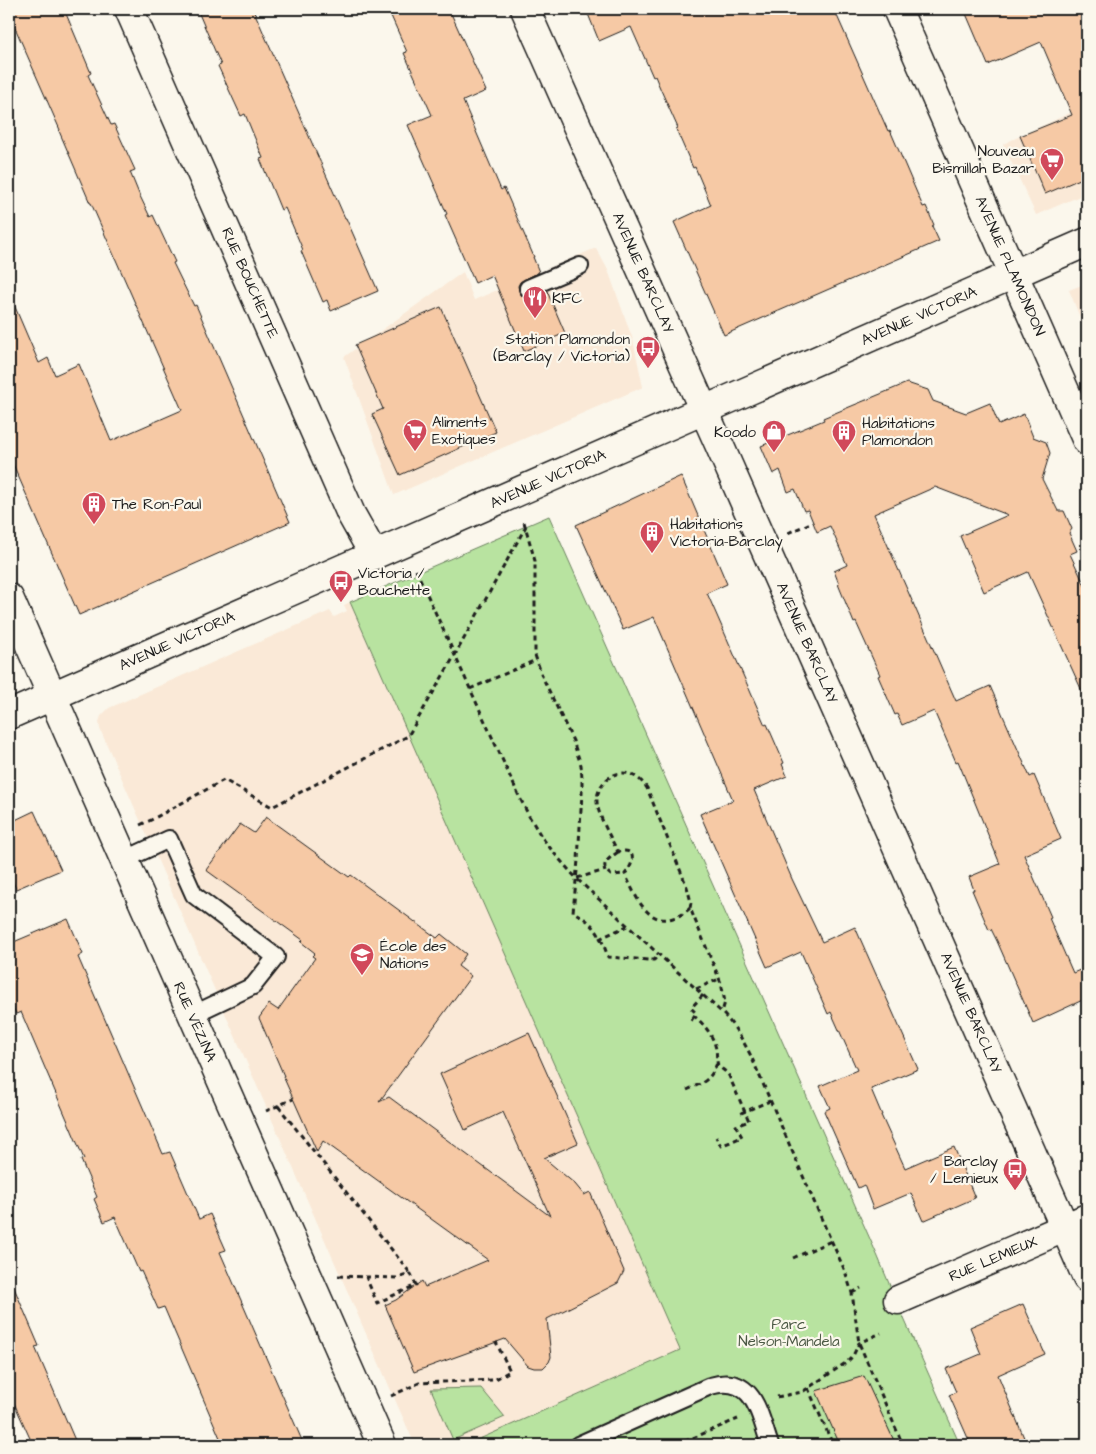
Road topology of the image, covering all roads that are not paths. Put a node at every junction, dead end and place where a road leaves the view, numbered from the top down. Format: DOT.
graph roads {
  1 [pos="129,9"];
  2 [pos="525,9"];
  3 [pos="897,9"];
  4 [pos="1087,242"];
  5 [pos="580,266"];
  6 [pos="1014,274"];
  7 [pos="528,288"];
  8 [pos="704,410"];
  9 [pos="1087,440"];
  10 [pos="374,555"];
  11 [pos="9,598"];
  12 [pos="52,696"];
  13 [pos="9,715"];
  14 [pos="124,860"];
  15 [pos="192,1015"];
  16 [pos="1076,1224"];
  17 [pos="1087,1278"];
  18 [pos="898,1300"];
  19 [pos="382,1445"];
  20 [pos="578,1445"];
  21 [pos="770,1445"];
  1 -- 10 [label="street, RUE BOUCHETTE"];
  2 -- 8 [label="street, AVENUE BARCLAY"];
  3 -- 6 [label="street, AVENUE PLAMONDON"];
  4 -- 6 [label="street, AVENUE VICTORIA"];
  5 -- 7 [label="lane"];
  6 -- 8 [label="street, AVENUE VICTORIA"];
  6 -- 9 [label="street, AVENUE PLAMONDON"];
  8 -- 10 [label="street, AVENUE VICTORIA"];
  8 -- 16 [label="street, AVENUE BARCLAY"];
  10 -- 12 [label="street, AVENUE VICTORIA"];
  11 -- 12 [label="street, RUE VÉZINA"];
  12 -- 13 [label="street, AVENUE VICTORIA"];
  12 -- 14 [label="street, RUE VÉZINA"];
  14 -- 15 [label="street, RUE VÉZINA"];
  14 -- 15 [label="lane"];
  15 -- 19 [label="street, RUE VÉZINA"];
  16 -- 17 [label="street, AVENUE BARCLAY"];
  16 -- 18 [label="street, RUE LEMIEUX"];
  20 -- 21 [label="lane"];
}
